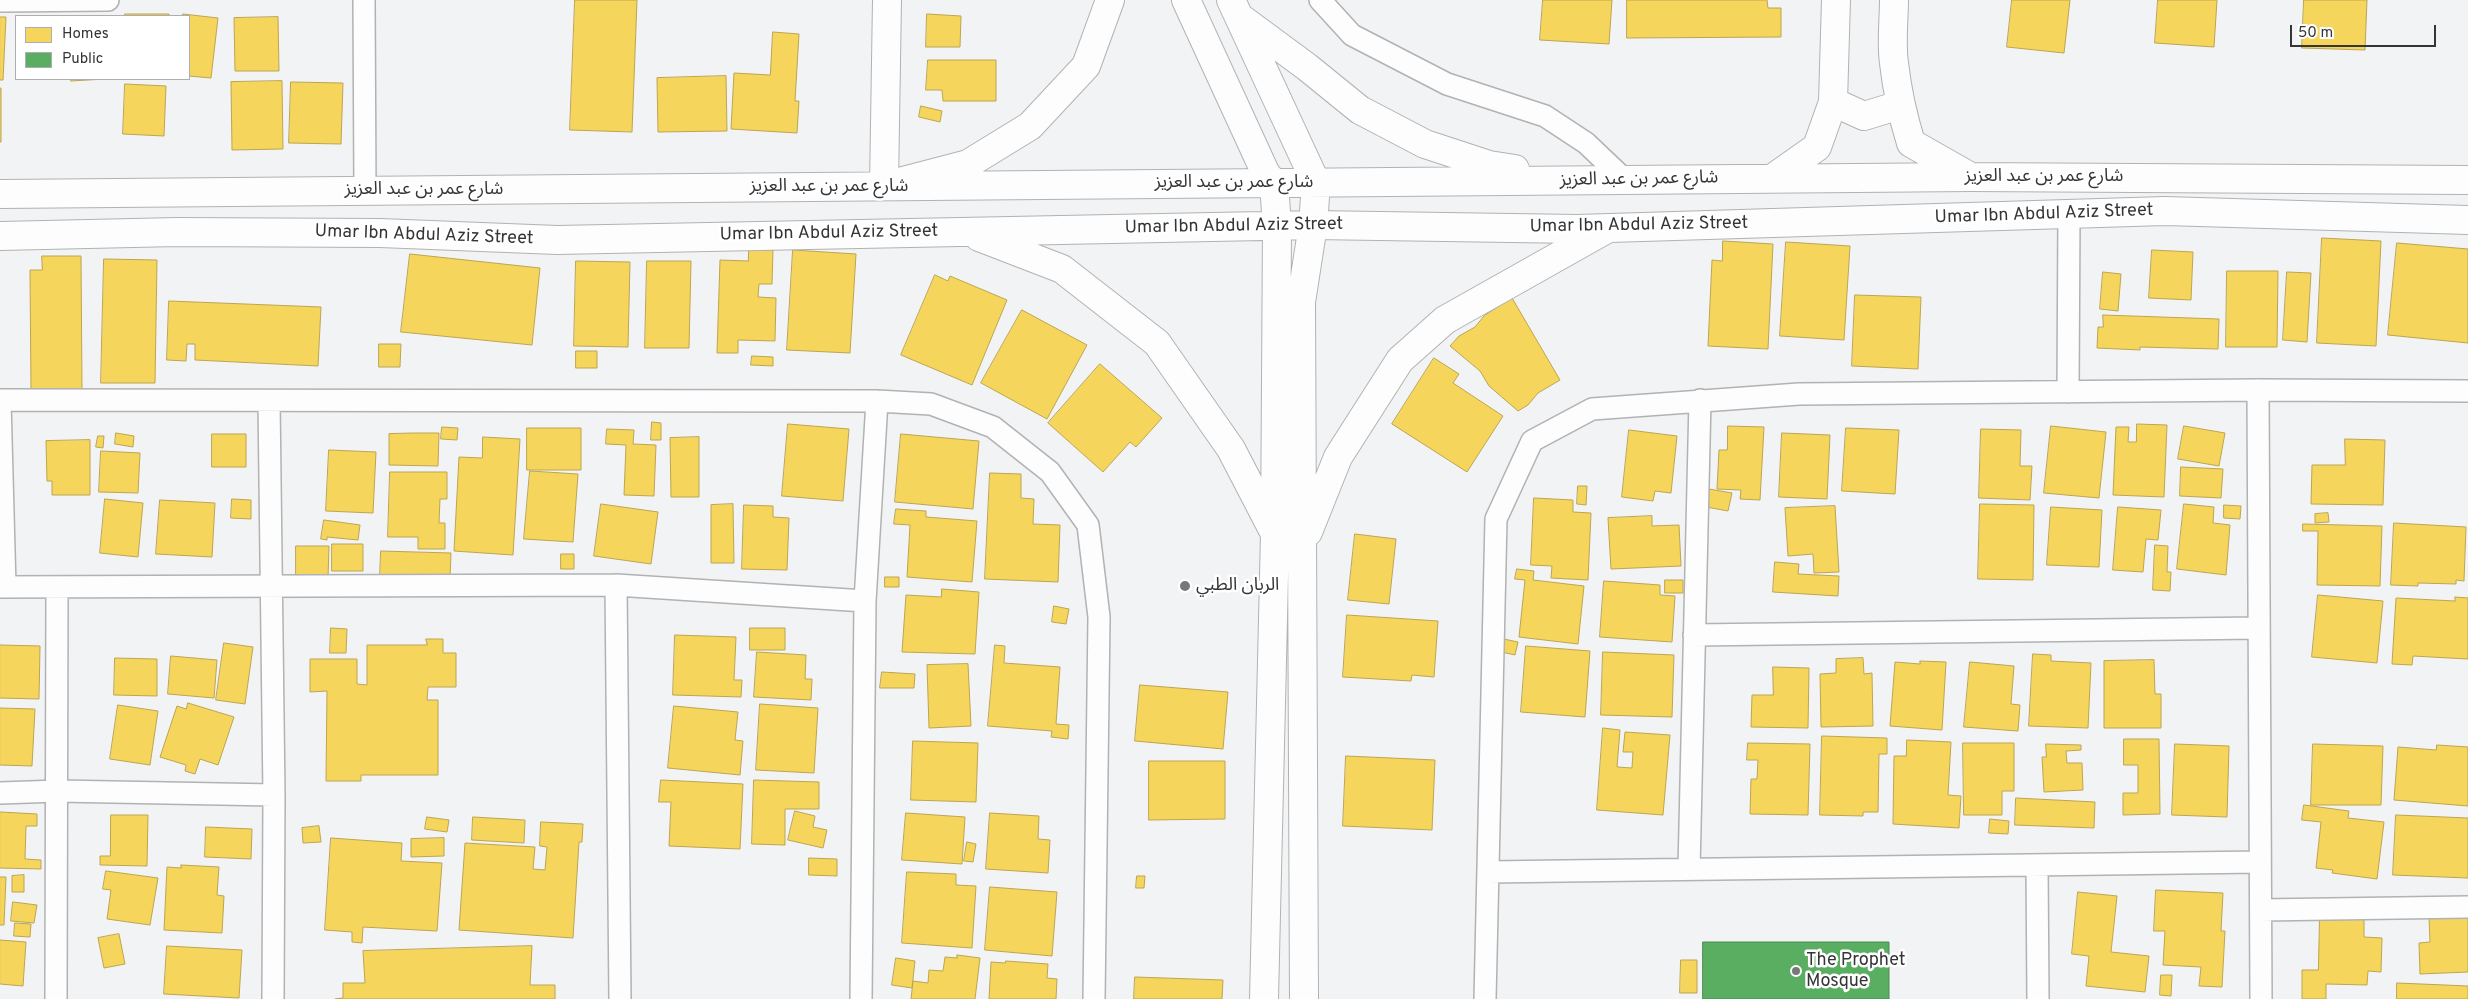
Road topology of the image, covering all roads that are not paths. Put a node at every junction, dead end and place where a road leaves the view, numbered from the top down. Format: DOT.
graph roads {
  1 [pos="108,0"];
  2 [pos="364,0"];
  3 [pos="887,0"];
  4 [pos="1110,0"];
  5 [pos="1186,0"];
  6 [pos="1320,0"];
  7 [pos="1836,0"];
  8 [pos="1894,0"];
  9 [pos="0,1"];
  10 [pos="1235,8"];
  11 [pos="1833,102"];
  12 [pos="1900,106"];
  13 [pos="1971,177"];
  14 [pos="1772,178"];
  15 [pos="1578,180"];
  16 [pos="1625,180"];
  17 [pos="2468,180"];
  18 [pos="1274,183"];
  19 [pos="1316,183"];
  20 [pos="884,186"];
  21 [pos="365,190"];
  22 [pos="0,194"];
  23 [pos="2069,214"];
  24 [pos="2468,220"];
  25 [pos="1313,225"];
  26 [pos="1276,227"];
  27 [pos="1609,228"];
  28 [pos="966,232"];
  29 [pos="0,236"];
  30 [pos="2258,390"];
  31 [pos="2468,391"];
  32 [pos="2068,392"];
  33 [pos="0,400"];
  34 [pos="1700,400"];
  35 [pos="269,401"];
  36 [pos="878,401"];
  37 [pos="1275,534"];
  38 [pos="1302,545"];
  39 [pos="616,585"];
  40 [pos="57,586"];
  41 [pos="270,586"];
  42 [pos="3,587"];
  43 [pos="866,601"];
  44 [pos="2259,628"];
  45 [pos="1694,635"];
  46 [pos="58,791"];
  47 [pos="0,793"];
  48 [pos="274,795"];
  49 [pos="2260,862"];
  50 [pos="2037,865"];
  51 [pos="1689,869"];
  52 [pos="1488,872"];
  53 [pos="2468,907"];
  54 [pos="2260,910"];
  55 [pos="56,999"];
  56 [pos="273,999"];
  57 [pos="620,999"];
  58 [pos="861,999"];
  59 [pos="1094,999"];
  60 [pos="1264,999"];
  61 [pos="1304,999"];
  62 [pos="1485,999"];
  63 [pos="2038,999"];
  64 [pos="2261,999"];
  1 -- 9 [label="street"];
  2 -- 21 [label="street"];
  3 -- 20 [label="main road"];
  4 -- 20 [label="main road"];
  5 -- 18 [label="main road"];
  6 -- 16 [label="street"];
  7 -- 11 [label="main road"];
  8 -- 12 [label="main road"];
  10 -- 15 [label="main road"];
  10 -- 19 [label="main road"];
  11 -- 12 [label="main road"];
  11 -- 14 [label="main road"];
  12 -- 13 [label="main road"];
  13 -- 14 [label="main road, شارع عمر بن عبد العزيز"];
  13 -- 17 [label="main road, شارع عمر بن عبد العزيز"];
  14 -- 16 [label="main road, شارع عمر بن عبد العزيز"];
  15 -- 16 [label="main road, شارع عمر بن عبد العزيز"];
  15 -- 19 [label="main road, شارع عمر بن عبد العزيز"];
  18 -- 19 [label="main road, شارع عمر بن عبد العزيز"];
  18 -- 20 [label="main road, شارع عمر بن عبد العزيز"];
  18 -- 26 [label="main road"];
  19 -- 25 [label="main road"];
  20 -- 21 [label="main road, شارع عمر بن عبد العزيز"];
  21 -- 22 [label="main road, شارع عمر بن عبد العزيز"];
  23 -- 24 [label="main road, Umar Ibn Abdul Aziz Street"];
  23 -- 27 [label="main road, Umar Ibn Abdul Aziz Street"];
  23 -- 32 [label="street"];
  25 -- 26 [label="main road, Umar Ibn Abdul Aziz Street"];
  25 -- 27 [label="main road, Umar Ibn Abdul Aziz Street"];
  25 -- 38 [label="main road"];
  26 -- 28 [label="main road, Umar Ibn Abdul Aziz Street"];
  26 -- 37 [label="main road"];
  27 -- 38 [label="main road"];
  28 -- 29 [label="main road, Umar Ibn Abdul Aziz Street"];
  28 -- 37 [label="main road"];
  30 -- 31 [label="street"];
  30 -- 32 [label="street"];
  30 -- 44 [label="street"];
  32 -- 34 [label="street"];
  33 -- 35 [label="street"];
  33 -- 42 [label="street"];
  34 -- 45 [label="street"];
  34 -- 52 [label="street"];
  35 -- 36 [label="street"];
  35 -- 41 [label="street"];
  36 -- 43 [label="street"];
  36 -- 59 [label="street"];
  37 -- 60 [label="main road"];
  38 -- 61 [label="main road"];
  39 -- 41 [label="street"];
  39 -- 43 [label="street"];
  39 -- 57 [label="street"];
  40 -- 41 [label="street"];
  40 -- 42 [label="street"];
  40 -- 46 [label="street"];
  41 -- 48 [label="street"];
  43 -- 58 [label="street"];
  44 -- 45 [label="street"];
  44 -- 49 [label="street"];
  45 -- 51 [label="street"];
  46 -- 47 [label="street"];
  46 -- 48 [label="street"];
  46 -- 55 [label="street"];
  48 -- 56 [label="street"];
  49 -- 50 [label="street"];
  49 -- 54 [label="street"];
  50 -- 51 [label="street"];
  50 -- 63 [label="street"];
  51 -- 52 [label="street"];
  52 -- 62 [label="street"];
  53 -- 54 [label="street"];
  54 -- 64 [label="street"];
}
